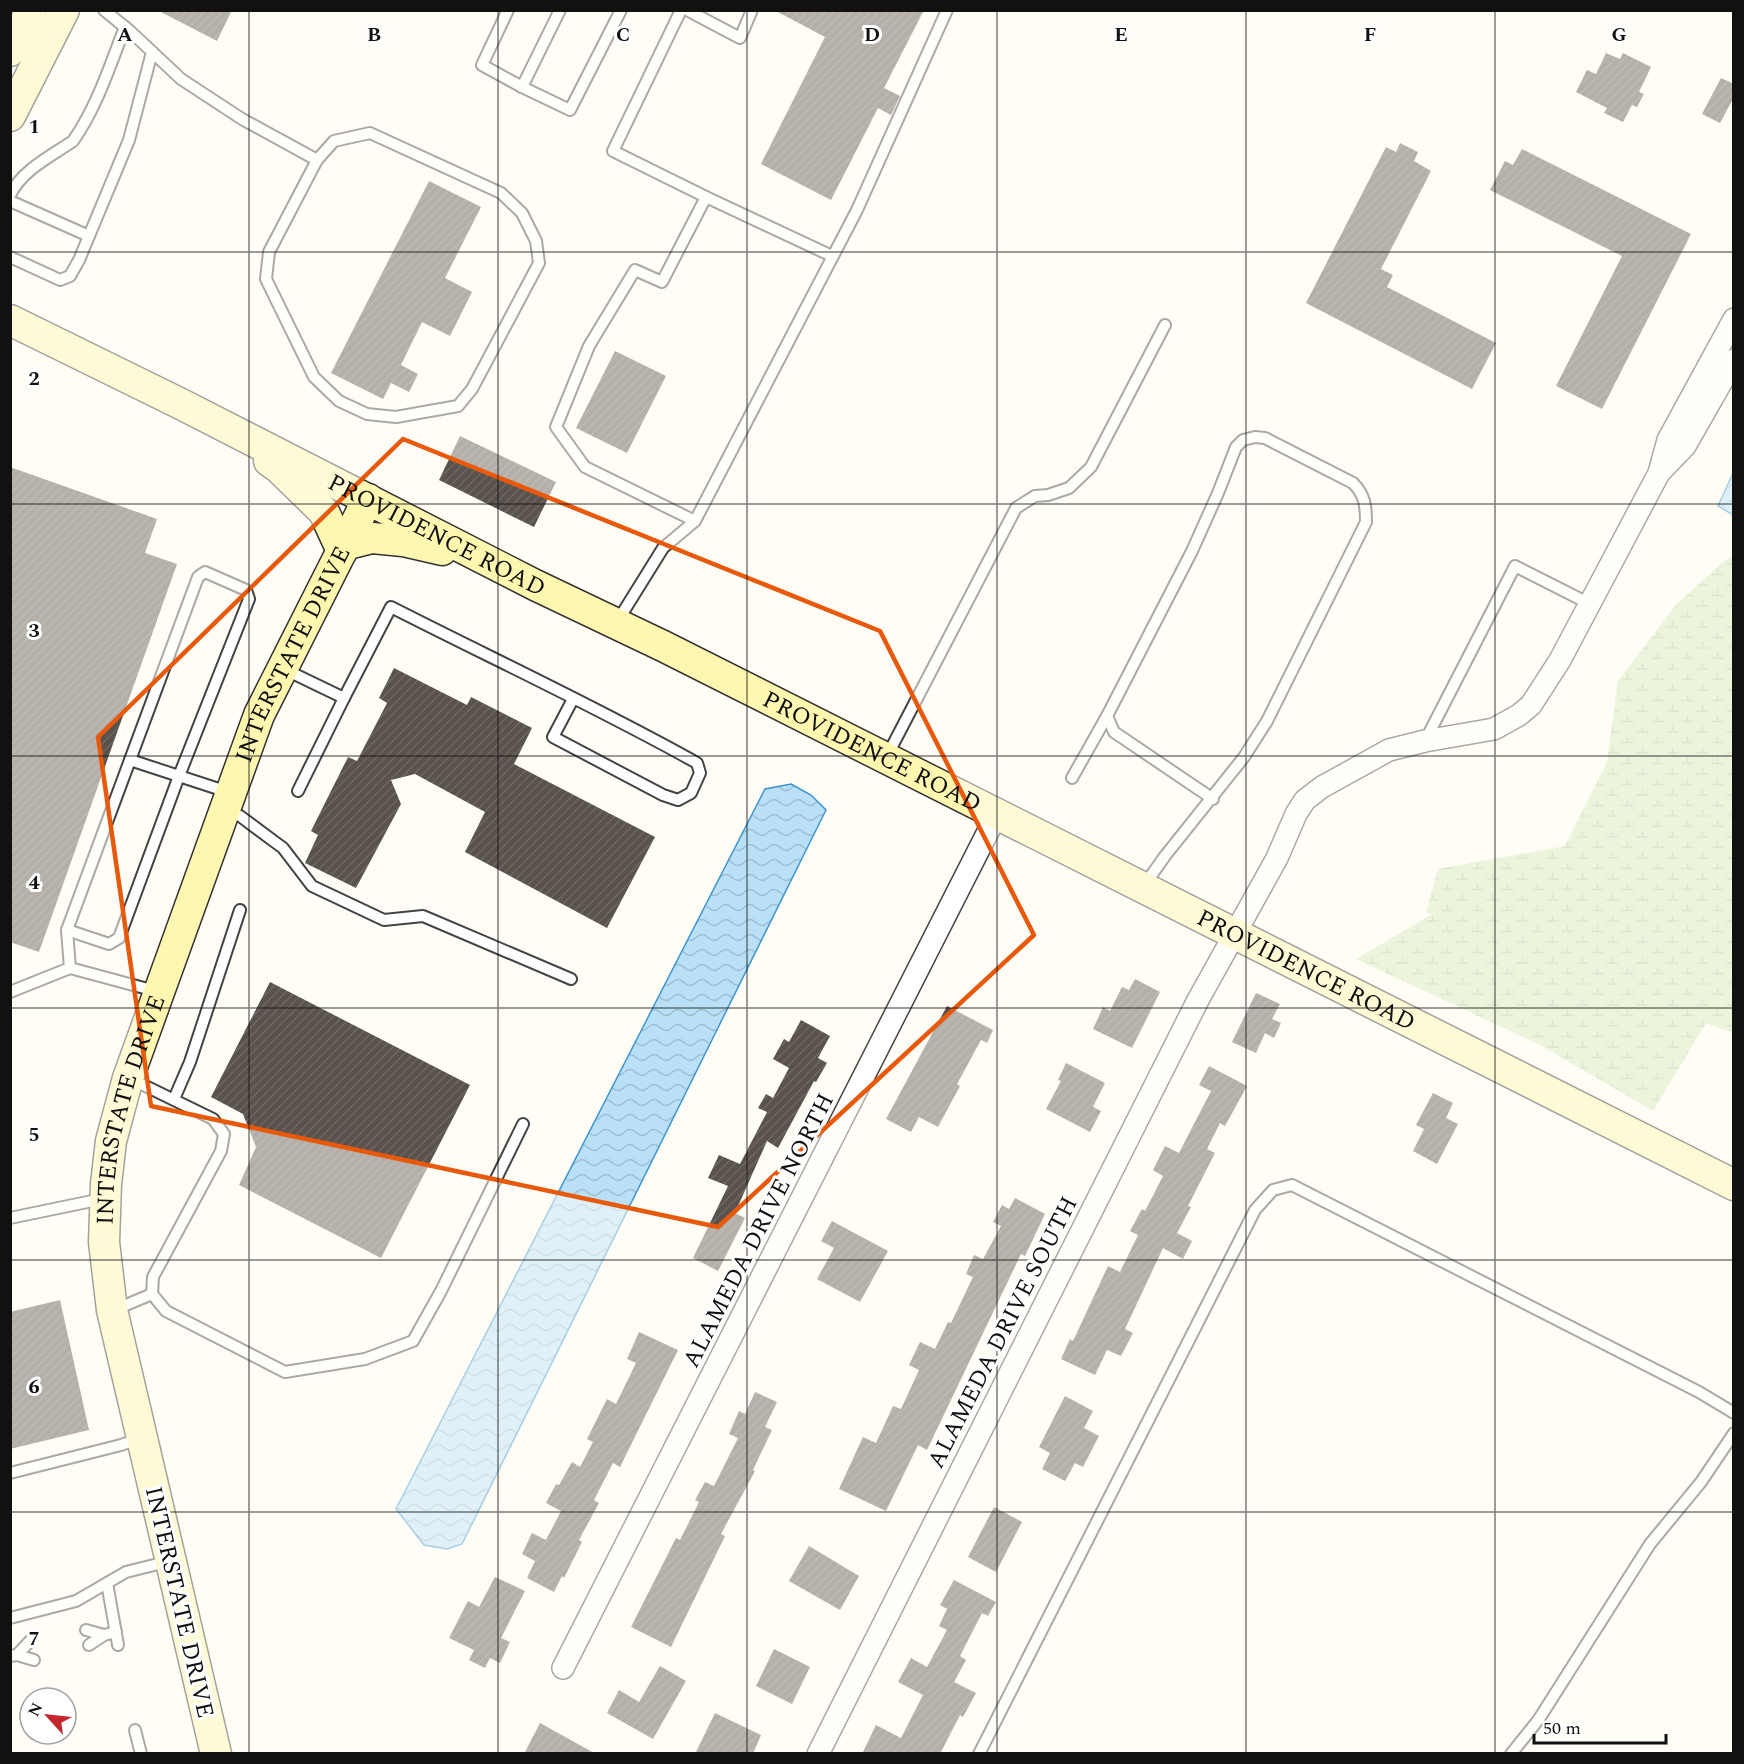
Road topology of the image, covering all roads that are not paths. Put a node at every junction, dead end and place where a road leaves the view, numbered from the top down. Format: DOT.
graph roads {
  1 [pos="31,10"];
  2 [pos="64,10"];
  3 [pos="104,10"];
  4 [pos="508,10"];
  5 [pos="560,10"];
  6 [pos="621,10"];
  7 [pos="681,10"];
  8 [pos="687,10"];
  9 [pos="752,10"];
  10 [pos="947,10"];
  11 [pos="125,27"];
  12 [pos="10,51"];
  13 [pos="152,52"];
  14 [pos="522,87"];
  15 [pos="10,116"];
  16 [pos="317,160"];
  17 [pos="10,195"];
  18 [pos="706,196"];
  19 [pos="10,201"];
  20 [pos="89,236"];
  21 [pos="832,256"];
  22 [pos="10,257"];
  23 [pos="1734,319"];
  24 [pos="10,320"];
  25 [pos="1165,325"];
  26 [pos="1728,341"];
  27 [pos="1734,360"];
  28 [pos="196,412"];
  29 [pos="1659,473"];
  30 [pos="368,499"];
  31 [pos="695,521"];
  32 [pos="343,548"];
  33 [pos="535,585"];
  34 [pos="1590,604"];
  35 [pos="617,622"];
  36 [pos="282,669"];
  37 [pos="344,698"];
  38 [pos="573,699"];
  39 [pos="1107,716"];
  40 [pos="1425,741"];
  41 [pos="886,758"];
  42 [pos="130,759"];
  43 [pos="179,776"];
  44 [pos="1072,778"];
  45 [pos="298,791"];
  46 [pos="1213,799"];
  47 [pos="228,802"];
  48 [pos="997,814"];
  49 [pos="1143,887"];
  50 [pos="240,910"];
  51 [pos="67,930"];
  52 [pos="1236,936"];
  53 [pos="70,968"];
  54 [pos="572,979"];
  55 [pos="10,992"];
  56 [pos="159,992"];
  57 [pos="128,1078"];
  58 [pos="174,1099"];
  59 [pos="523,1124"];
  60 [pos="1734,1185"];
  61 [pos="105,1198"];
  62 [pos="10,1218"];
  63 [pos="152,1294"];
  64 [pos="112,1310"];
  65 [pos="1734,1413"];
  66 [pos="1734,1433"];
  67 [pos="141,1438"];
  68 [pos="10,1473"];
  69 [pos="170,1561"];
  70 [pos="107,1582"];
  71 [pos="10,1618"];
  72 [pos="86,1630"];
  73 [pos="116,1632"];
  74 [pos="104,1635"];
  75 [pos="30,1641"];
  76 [pos="89,1645"];
  77 [pos="118,1645"];
  78 [pos="14,1656"];
  79 [pos="34,1660"];
  80 [pos="563,1668"];
  81 [pos="135,1730"];
  82 [pos="141,1754"];
  83 [pos="216,1754"];
  84 [pos="818,1754"];
  85 [pos="979,1754"];
  86 [pos="1511,1754"];
  1 -- 12 [label="street"];
  2 -- 15 [label="street"];
  3 -- 11 [label="lane"];
  4 -- 14 [label="lane"];
  5 -- 14 [label="lane"];
  6 -- 14 [label="lane"];
  7 -- 18 [label="lane"];
  8 -- 9 [label="lane"];
  10 -- 21 [label="lane"];
  11 -- 13 [label="lane"];
  11 -- 17 [label="lane"];
  13 -- 16 [label="lane"];
  13 -- 20 [label="lane"];
  16 -- 16 [label="lane"];
  18 -- 21 [label="lane"];
  18 -- 31 [label="lane"];
  19 -- 20 [label="lane"];
  20 -- 22 [label="lane"];
  21 -- 31 [label="lane"];
  23 -- 26 [label="street"];
  24 -- 28 [label="street, PROVIDENCE ROAD"];
  25 -- 41 [label="lane"];
  26 -- 29 [label="street"];
  27 -- 29 [label="street"];
  28 -- 30 [label="street, PROVIDENCE ROAD"];
  28 -- 32 [label="street"];
  29 -- 34 [label="street, ALAMEDA DRIVE SOUTH"];
  30 -- 32 [label="street, INTERSTATE DRIVE"];
  30 -- 33 [label="street, PROVIDENCE ROAD"];
  31 -- 35 [label="lane"];
  32 -- 33 [label="street"];
  32 -- 36 [label="street, INTERSTATE DRIVE"];
  33 -- 35 [label="street, PROVIDENCE ROAD"];
  34 -- 40 [label="street, ALAMEDA DRIVE SOUTH"];
  34 -- 40 [label="lane"];
  35 -- 41 [label="street, PROVIDENCE ROAD"];
  36 -- 37 [label="lane"];
  36 -- 47 [label="street, INTERSTATE DRIVE"];
  37 -- 38 [label="lane"];
  37 -- 45 [label="lane"];
  38 -- 38 [label="lane"];
  39 -- 44 [label="lane"];
  39 -- 46 [label="lane"];
  39 -- 46 [label="lane"];
  40 -- 52 [label="street, ALAMEDA DRIVE SOUTH"];
  41 -- 48 [label="street, PROVIDENCE ROAD"];
  42 -- 43 [label="lane"];
  42 -- 43 [label="lane"];
  42 -- 51 [label="lane"];
  43 -- 47 [label="lane"];
  43 -- 51 [label="lane"];
  46 -- 49 [label="lane"];
  47 -- 54 [label="lane"];
  47 -- 56 [label="street, INTERSTATE DRIVE"];
  48 -- 49 [label="street, PROVIDENCE ROAD"];
  48 -- 80 [label="street, ALAMEDA DRIVE NORTH"];
  49 -- 52 [label="street, PROVIDENCE ROAD"];
  50 -- 58 [label="lane"];
  51 -- 53 [label="lane"];
  52 -- 60 [label="street, PROVIDENCE ROAD"];
  52 -- 84 [label="street, ALAMEDA DRIVE SOUTH"];
  53 -- 55 [label="lane"];
  53 -- 56 [label="lane"];
  56 -- 57 [label="street, INTERSTATE DRIVE"];
  57 -- 58 [label="lane"];
  57 -- 61 [label="street, INTERSTATE DRIVE"];
  58 -- 63 [label="lane"];
  59 -- 63 [label="lane"];
  61 -- 62 [label="lane"];
  61 -- 64 [label="street, INTERSTATE DRIVE"];
  63 -- 64 [label="lane"];
  64 -- 67 [label="street, INTERSTATE DRIVE"];
  65 -- 85 [label="lane"];
  66 -- 86 [label="lane"];
  67 -- 68 [label="lane"];
  67 -- 69 [label="street, INTERSTATE DRIVE"];
  69 -- 70 [label="lane"];
  69 -- 83 [label="street, INTERSTATE DRIVE"];
  70 -- 71 [label="lane"];
  70 -- 73 [label="lane"];
  72 -- 74 [label="lane"];
  73 -- 74 [label="lane"];
  73 -- 77 [label="lane"];
  74 -- 76 [label="lane"];
  75 -- 78 [label="lane"];
  78 -- 79 [label="lane"];
  81 -- 82 [label="lane"];
}
